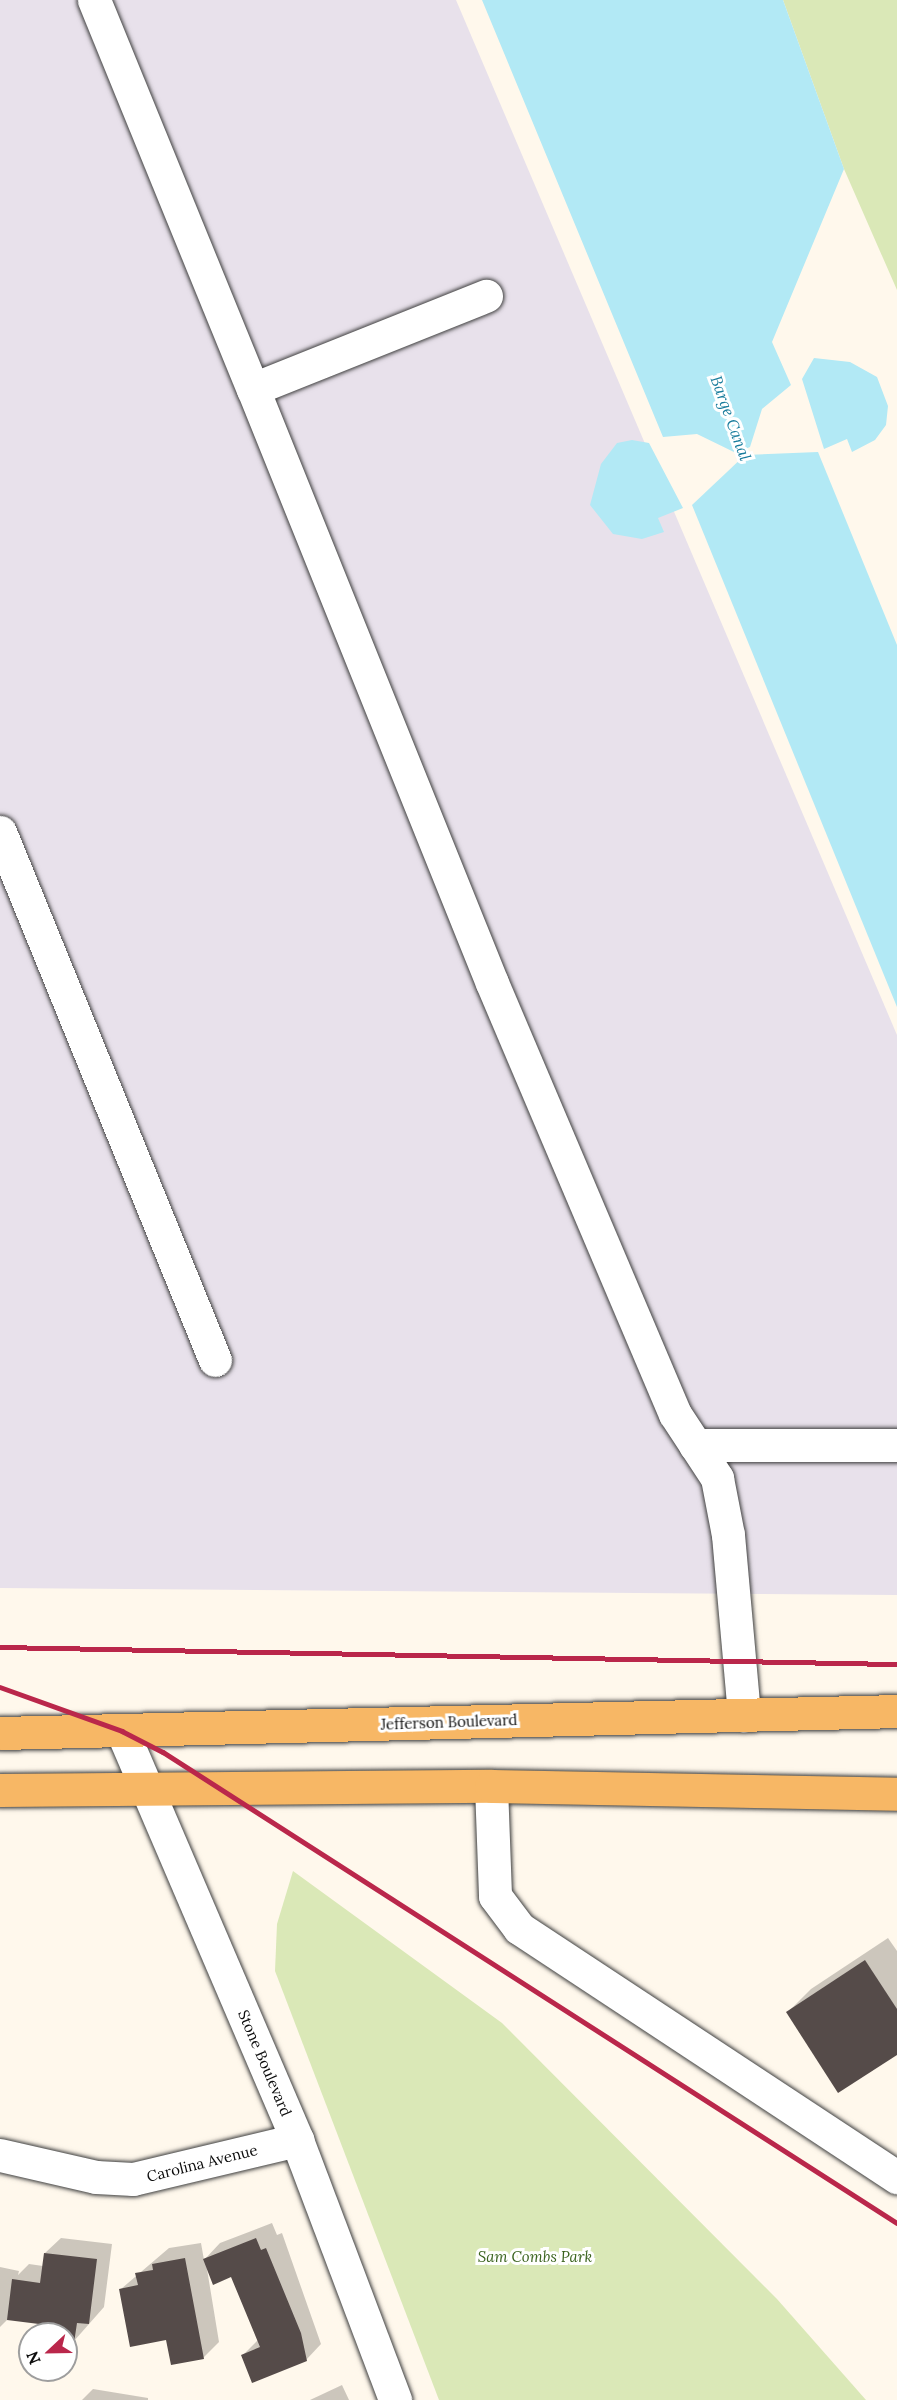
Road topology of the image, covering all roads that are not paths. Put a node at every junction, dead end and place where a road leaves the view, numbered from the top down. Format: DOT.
graph roads {
  1 [pos="94,0"];
  2 [pos="486,296"];
  3 [pos="253,389"];
  4 [pos="0,832"];
  5 [pos="215,1360"];
  6 [pos="695,1444"];
  7 [pos="897,1445"];
  8 [pos="897,1710"];
  9 [pos="744,1715"];
  10 [pos="122,1731"];
  11 [pos="0,1733"];
  12 [pos="491,1786"];
  13 [pos="148,1789"];
  14 [pos="0,1790"];
  15 [pos="897,1794"];
  16 [pos="297,2140"];
  17 [pos="0,2155"];
  18 [pos="897,2177"];
  19 [pos="395,2400"];
  1 -- 3 [label="street"];
  2 -- 3 [label="street"];
  3 -- 6 [label="street"];
  4 -- 5 [label="street"];
  6 -- 7 [label="street"];
  6 -- 9 [label="street"];
  8 -- 9 [label="main road, Jefferson Boulevard"];
  9 -- 10 [label="main road, Jefferson Boulevard"];
  10 -- 11 [label="main road, Jefferson Boulevard"];
  10 -- 13 [label="street, Stone Boulevard"];
  12 -- 13 [label="main road"];
  12 -- 15 [label="main road"];
  12 -- 18 [label="street"];
  13 -- 14 [label="main road"];
  13 -- 16 [label="street, Stone Boulevard"];
  16 -- 17 [label="street, Carolina Avenue"];
  16 -- 19 [label="street, Stone Boulevard"];
}
